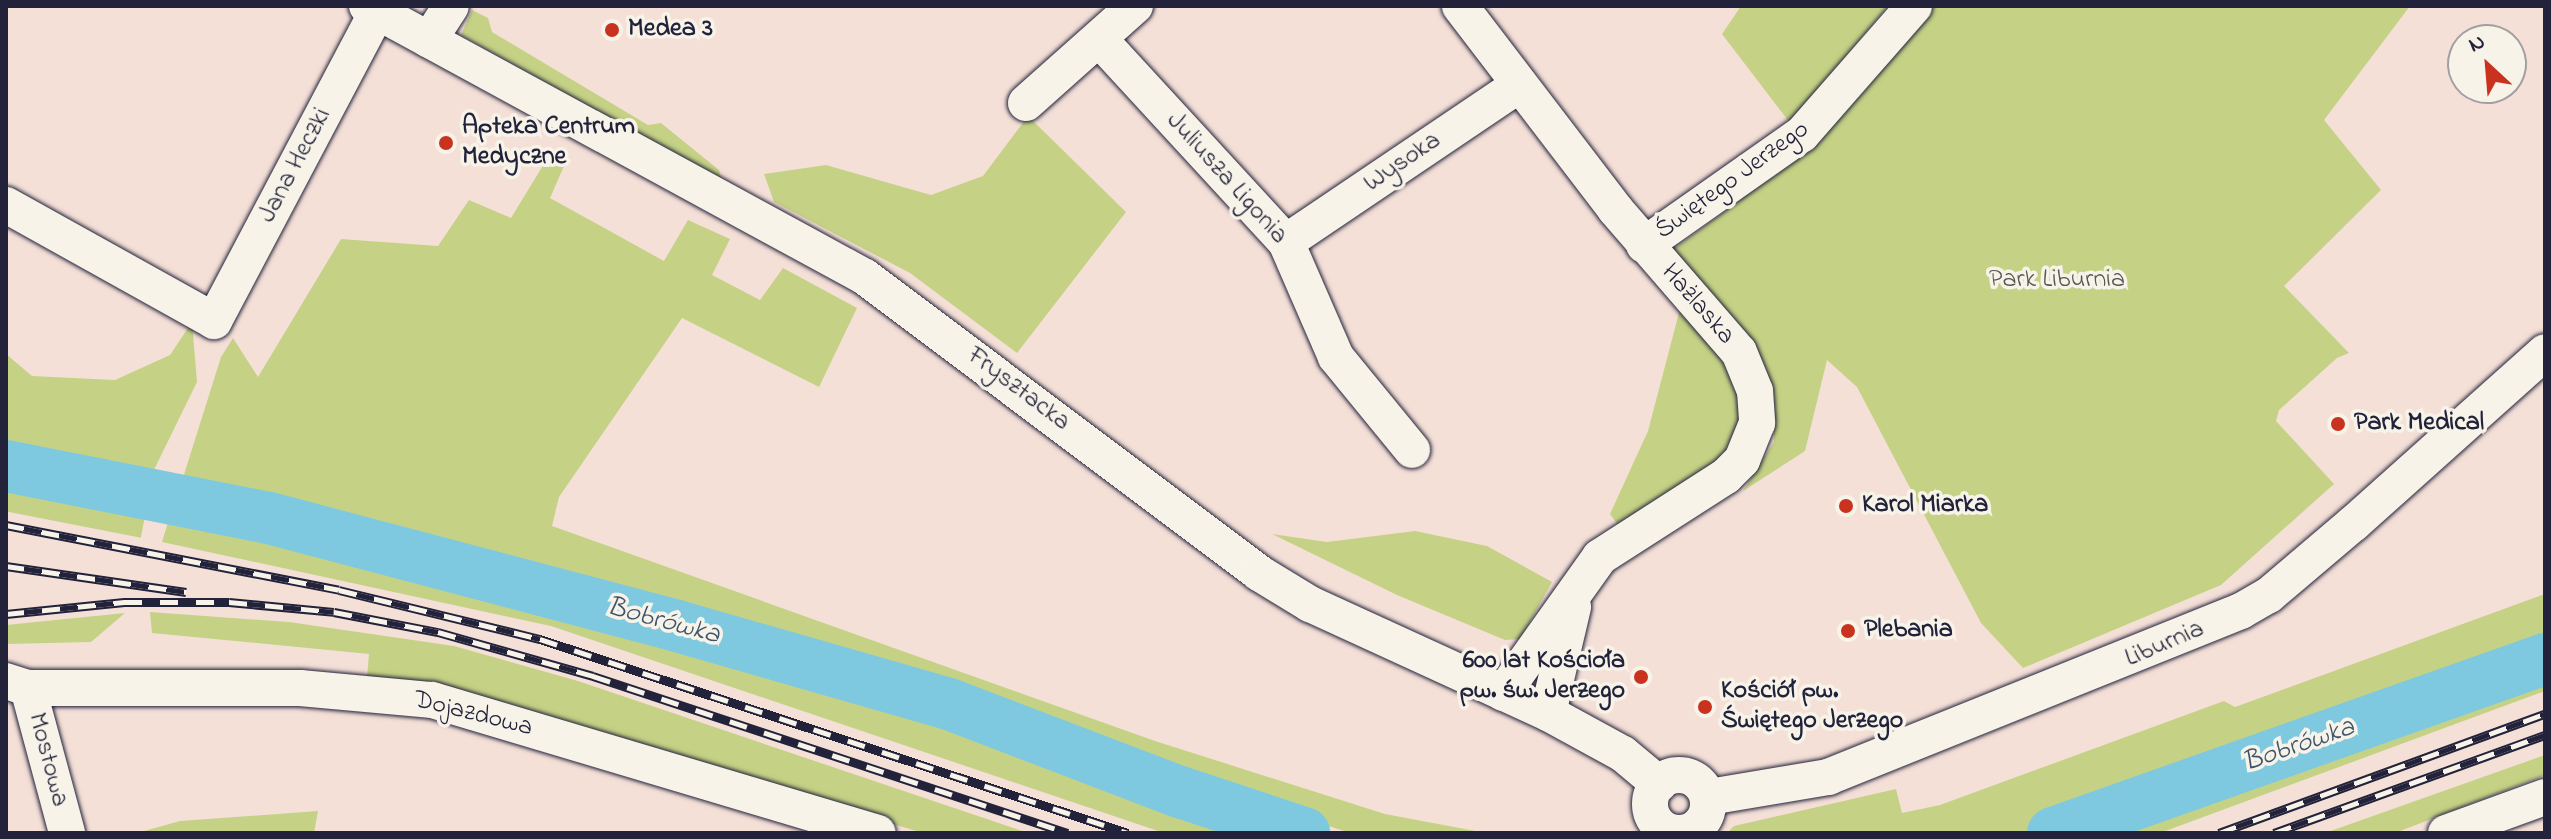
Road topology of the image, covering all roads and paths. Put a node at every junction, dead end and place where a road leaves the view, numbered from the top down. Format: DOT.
graph roads {
  1 [pos="451,6"];
  2 [pos="1135,6"];
  3 [pos="1460,6"];
  4 [pos="1914,6"];
  5 [pos="372,9"];
  6 [pos="429,40"];
  7 [pos="1100,40"];
  8 [pos="1519,85"];
  9 [pos="1026,103"];
  10 [pos="6,205"];
  11 [pos="1286,242"];
  12 [pos="1644,245"];
  13 [pos="2545,352"];
  14 [pos="1412,450"];
  15 [pos="1579,583"];
  16 [pos="17,684"];
  17 [pos="1503,693"];
  18 [pos="1548,713"];
  19 [pos="1659,784"];
  20 [pos="1709,797"];
  21 [pos="2545,797"];
  22 [pos="67,833"];
  23 [pos="878,833"];
  24 [pos="1682,833"];
  25 [pos="2446,833"];
  1 -- 6 [label="street"];
  2 -- 7 [label="street"];
  3 -- 8 [label="street, Hażlaska"];
  4 -- 12 [label="street, Świętego Jerzego"];
  5 -- 6 [label="street, Frysztacka"];
  5 -- 10 [label="street, Jana Heczki"];
  6 -- 17 [label="street, Frysztacka"];
  7 -- 9 [label="street"];
  7 -- 11 [label="street, Juliusza Ligonia"];
  8 -- 11 [label="street, Wysoka"];
  8 -- 12 [label="street, Hażlaska"];
  11 -- 14 [label="street, Juliusza Ligonia"];
  12 -- 15 [label="street, Hażlaska"];
  13 -- 20 [label="street, Liburnia"];
  15 -- 17 [label="street, Hażlaska"];
  15 -- 18 [label="street, Hażlaska"];
  16 -- 22 [label="street, Mostowa"];
  16 -- 23 [label="street, Dojazdowa"];
  17 -- 18 [label="street, Frysztacka"];
  18 -- 19 [label="street, Frysztacka"];
  19 -- 20 [label="street"];
  19 -- 24 [label="street"];
  20 -- 24 [label="street"];
  21 -- 25 [label="street"];
}
